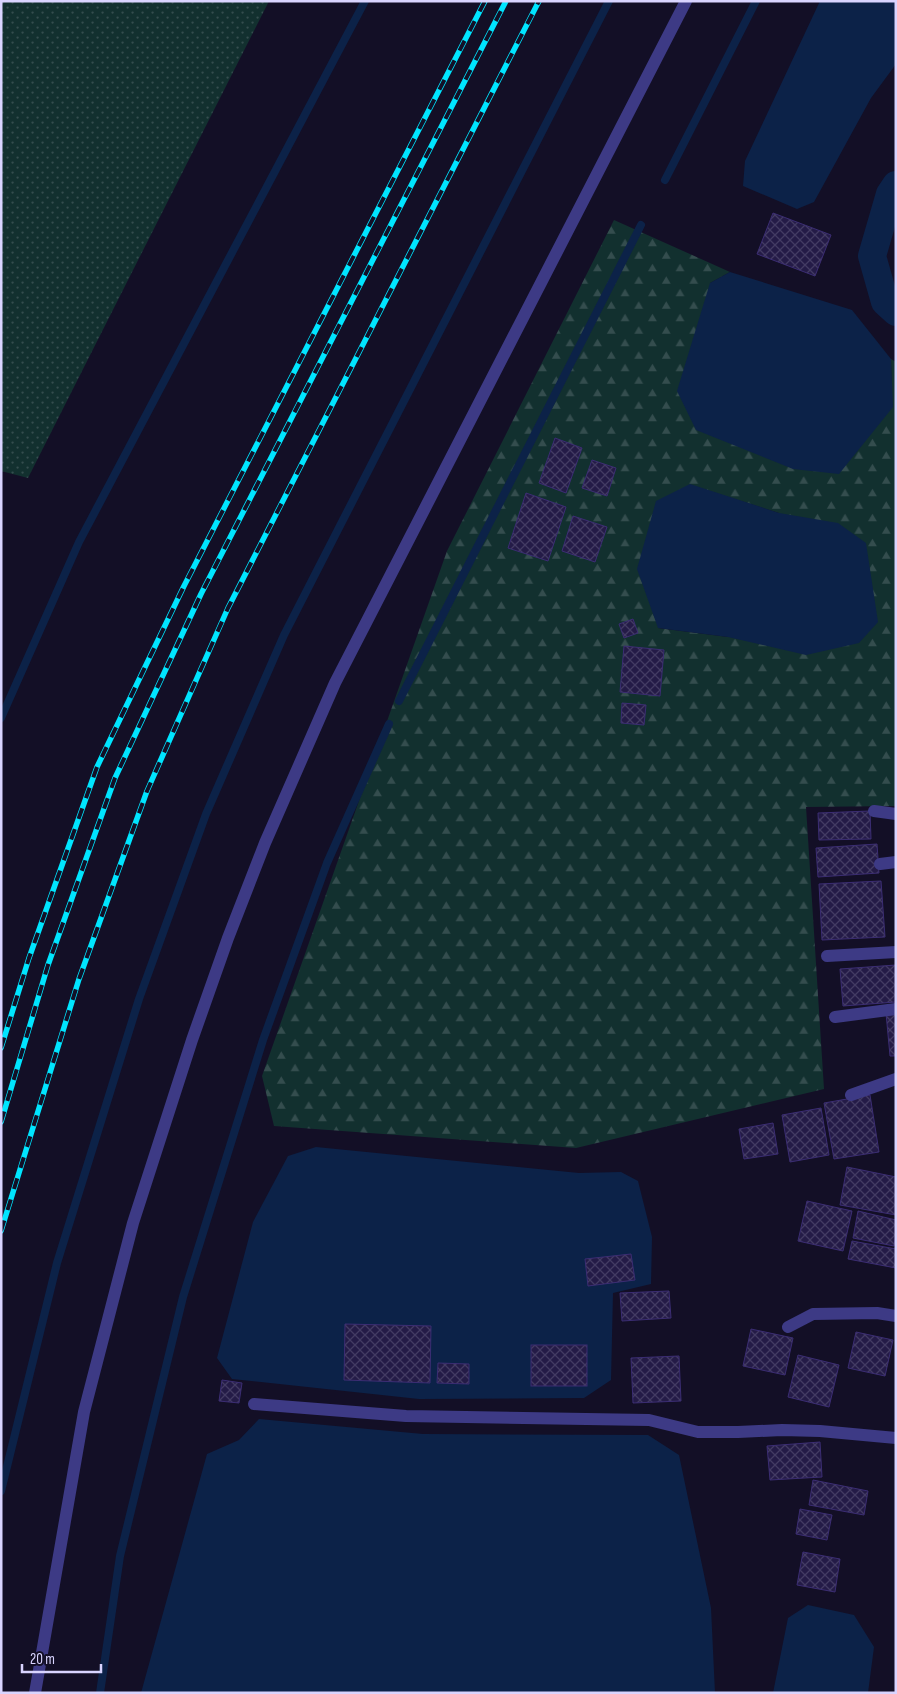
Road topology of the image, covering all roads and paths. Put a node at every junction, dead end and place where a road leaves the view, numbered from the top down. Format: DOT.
graph roads {
  1 [pos="686,1"];
  2 [pos="874,811"];
  3 [pos="896,814"];
  4 [pos="896,862"];
  5 [pos="880,864"];
  6 [pos="896,952"];
  7 [pos="827,956"];
  8 [pos="896,1009"];
  9 [pos="835,1017"];
  10 [pos="896,1079"];
  11 [pos="851,1094"];
  12 [pos="896,1316"];
  13 [pos="788,1327"];
  14 [pos="254,1404"];
  15 [pos="896,1438"];
  16 [pos="35,1693"];
  1 -- 16 [label="street"];
  2 -- 3 [label="street"];
  4 -- 5 [label="street"];
  6 -- 7 [label="street"];
  8 -- 9 [label="street"];
  10 -- 11 [label="street"];
  12 -- 13 [label="street"];
  14 -- 15 [label="street"];
}
